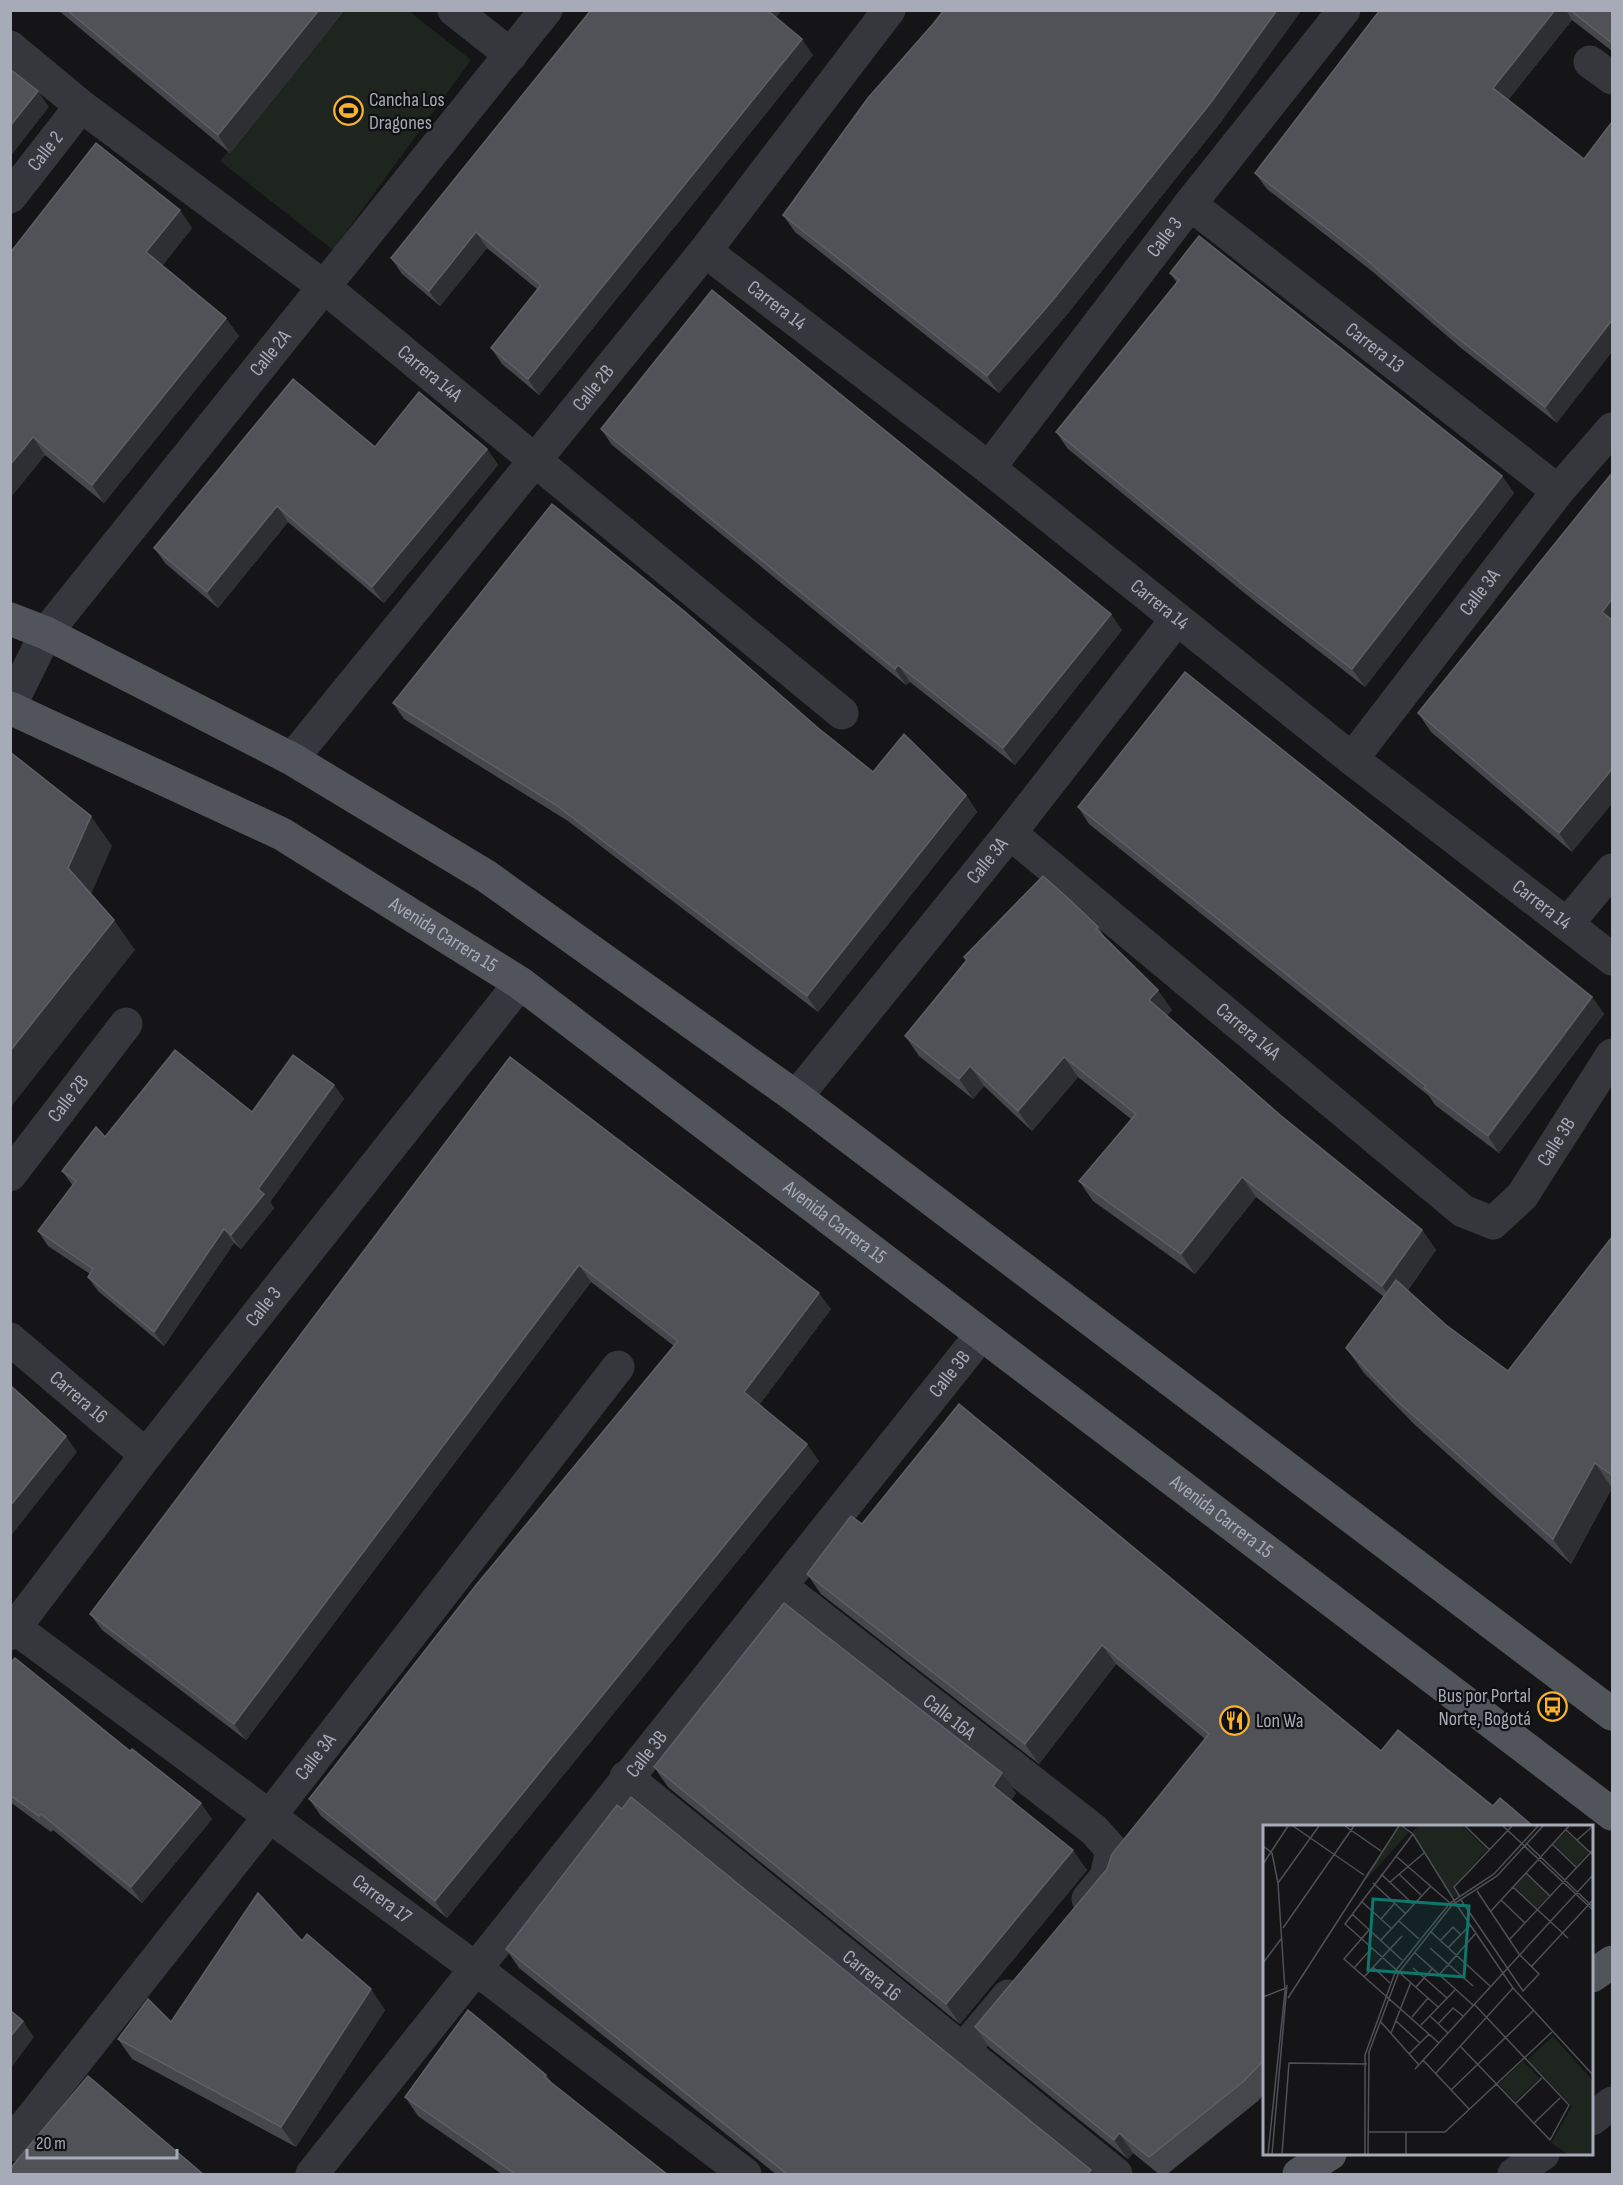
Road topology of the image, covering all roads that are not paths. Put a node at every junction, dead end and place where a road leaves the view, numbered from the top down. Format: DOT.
graph roads {
  1 [pos="454,10"];
  2 [pos="546,10"];
  3 [pos="890,10"];
  4 [pos="1344,10"];
  5 [pos="10,48"];
  6 [pos="511,55"];
  7 [pos="81,106"];
  8 [pos="10,196"];
  9 [pos="1190,204"];
  10 [pos="705,251"];
  11 [pos="323,286"];
  12 [pos="1612,429"];
  13 [pos="535,462"];
  14 [pos="989,468"];
  15 [pos="1558,491"];
  16 [pos="10,619"];
  17 [pos="1176,620"];
  18 [pos="46,633"];
  19 [pos="10,707"];
  20 [pos="842,713"];
  21 [pos="292,759"];
  22 [pos="1352,759"];
  23 [pos="1010,833"];
  24 [pos="1612,870"];
  25 [pos="1568,923"];
  26 [pos="1612,959"];
  27 [pos="520,984"];
  28 [pos="126,1024"];
  29 [pos="1612,1054"];
  30 [pos="796,1097"];
  31 [pos="10,1175"];
  32 [pos="1493,1223"];
  33 [pos="981,1335"];
  34 [pos="10,1339"];
  35 [pos="618,1367"];
  36 [pos="146,1455"];
  37 [pos="782,1587"];
  38 [pos="13,1631"];
  39 [pos="1612,1714"];
  40 [pos="626,1777"];
  41 [pos="1612,1814"];
  42 [pos="269,1817"];
  43 [pos="1068,1923"];
  44 [pos="1612,1962"];
  45 [pos="475,1968"];
  46 [pos="1030,1969"];
  47 [pos="1593,1975"];
  48 [pos="962,2051"];
  49 [pos="1612,2103"];
  50 [pos="1593,2118"];
  51 [pos="10,2145"];
  52 [pos="1329,2155"];
  53 [pos="1542,2155"];
  54 [pos="312,2175"];
  55 [pos="745,2175"];
  56 [pos="1116,2175"];
  57 [pos="1299,2175"];
  58 [pos="1514,2175"];
  1 -- 6 [label="street"];
  2 -- 6 [label="street, Calle 2A"];
  3 -- 10 [label="street, Calle 2B"];
  4 -- 9 [label="street, Calle 3"];
  5 -- 7 [label="street, Carrera 14A"];
  6 -- 11 [label="street, Calle 2A"];
  7 -- 8 [label="street, Calle 2"];
  7 -- 11 [label="street, Carrera 14A"];
  9 -- 14 [label="street, Calle 3"];
  9 -- 15 [label="street, Carrera 13"];
  10 -- 13 [label="street, Calle 2B"];
  10 -- 14 [label="street, Carrera 14"];
  11 -- 13 [label="street, Carrera 14A"];
  11 -- 18 [label="street, Calle 2A"];
  12 -- 15 [label="street, Calle 3A"];
  13 -- 20 [label="street, Carrera 14A"];
  13 -- 21 [label="street, Calle 2B"];
  14 -- 17 [label="street, Carrera 14"];
  15 -- 22 [label="street, Calle 3A"];
  16 -- 18 [label="main road"];
  17 -- 22 [label="street, Carrera 14"];
  17 -- 23 [label="street, Calle 3A"];
  18 -- 19 [label="street, Calle 2A"];
  18 -- 21 [label="main road"];
  19 -- 27 [label="main road, Avenida Carrera 15"];
  21 -- 30 [label="main road"];
  22 -- 25 [label="street, Carrera 14"];
  23 -- 30 [label="street, Calle 3A"];
  23 -- 32 [label="street, Carrera 14A"];
  24 -- 25 [label="street"];
  25 -- 26 [label="street, Carrera 14"];
  27 -- 33 [label="main road, Avenida Carrera 15"];
  27 -- 36 [label="street, Calle 3"];
  28 -- 31 [label="street, Calle 2B"];
  29 -- 32 [label="street, Calle 3B"];
  30 -- 39 [label="main road"];
  33 -- 37 [label="street, Calle 3B"];
  33 -- 41 [label="main road, Avenida Carrera 15"];
  34 -- 36 [label="street, Carrera 16"];
  35 -- 42 [label="street, Calle 3A"];
  36 -- 38 [label="street, Calle 3"];
  37 -- 40 [label="street, Calle 3B"];
  37 -- 43 [label="street, Calle 16A"];
  38 -- 42 [label="street, Carrera 17"];
  40 -- 45 [label="street, Calle 3B"];
  40 -- 48 [label="street, Carrera 16"];
  42 -- 45 [label="street, Carrera 17"];
  42 -- 51 [label="street, Calle 3A"];
  44 -- 47 [label="main road"];
  45 -- 54 [label="street, Calle 3B"];
  45 -- 55 [label="street, Carrera 17"];
  46 -- 48 [label="street"];
  48 -- 56 [label="street, Carrera 16"];
  49 -- 50 [label="street"];
  52 -- 57 [label="main road"];
  53 -- 58 [label="street"];
}
